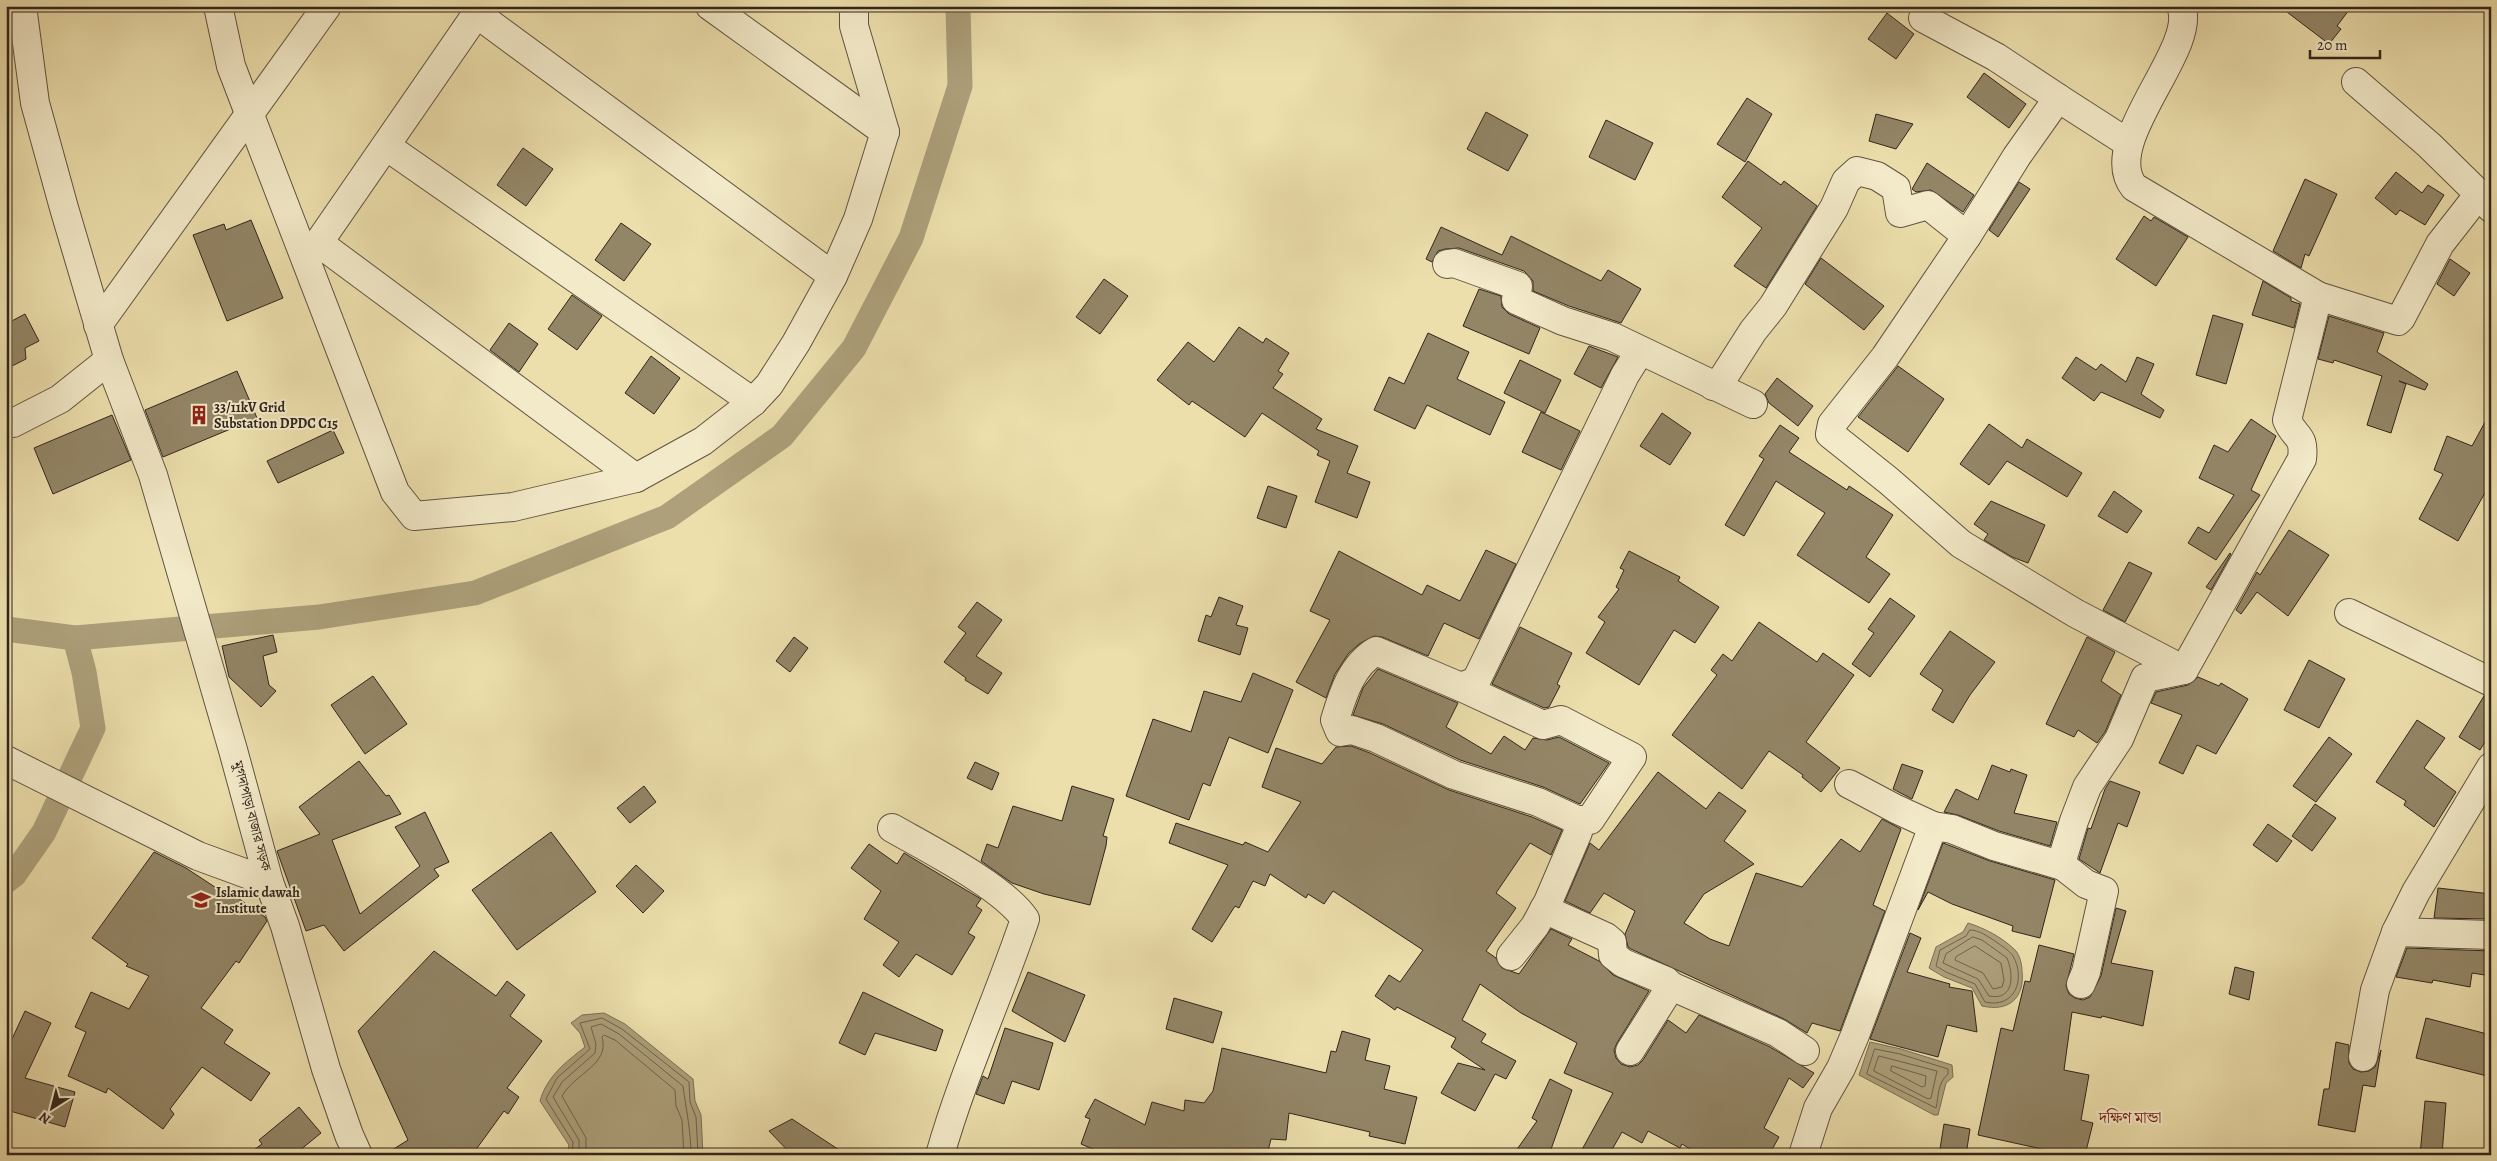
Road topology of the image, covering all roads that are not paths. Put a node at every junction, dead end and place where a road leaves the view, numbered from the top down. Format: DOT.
graph roads {
  1 [pos="22,6"];
  2 [pos="218,6"];
  3 [pos="327,6"];
  4 [pos="710,6"];
  5 [pos="854,6"];
  6 [pos="2181,6"];
  7 [pos="479,10"];
  8 [pos="1923,18"];
  9 [pos="2356,82"];
  10 [pos="2058,98"];
  11 [pos="251,115"];
  12 [pos="885,132"];
  13 [pos="2128,143"];
  14 [pos="386,146"];
  15 [pos="2485,201"];
  16 [pos="1967,236"];
  17 [pos="312,252"];
  18 [pos="1447,264"];
  19 [pos="833,276"];
  20 [pos="2318,296"];
  21 [pos="98,325"];
  22 [pos="1640,351"];
  23 [pos="109,360"];
  24 [pos="1713,386"];
  25 [pos="753,402"];
  26 [pos="1753,404"];
  27 [pos="6,424"];
  28 [pos="636,478"];
  29 [pos="2349,613"];
  30 [pos="2184,670"];
  31 [pos="2491,682"];
  32 [pos="1461,687"];
  33 [pos="6,760"];
  34 [pos="2491,767"];
  35 [pos="1849,784"];
  36 [pos="1577,820"];
  37 [pos="1933,826"];
  38 [pos="892,828"];
  39 [pos="2063,866"];
  40 [pos="269,882"];
  41 [pos="1544,909"];
  42 [pos="2396,932"];
  43 [pos="2491,936"];
  44 [pos="1511,956"];
  45 [pos="2081,984"];
  46 [pos="1671,986"];
  47 [pos="1630,1051"];
  48 [pos="1805,1051"];
  49 [pos="2363,1057"];
  50 [pos="358,1155"];
  51 [pos="940,1155"];
  52 [pos="1803,1155"];
  1 -- 21 [label="street, মুগদাপাড়া বাজার সড়ক"];
  2 -- 11 [label="street"];
  3 -- 11 [label="street"];
  4 -- 12 [label="street"];
  5 -- 12 [label="street"];
  6 -- 13 [label="street"];
  7 -- 14 [label="street"];
  7 -- 19 [label="street"];
  8 -- 10 [label="street"];
  9 -- 15 [label="street"];
  10 -- 13 [label="street"];
  10 -- 16 [label="street"];
  11 -- 17 [label="street"];
  11 -- 21 [label="street"];
  12 -- 19 [label="street"];
  13 -- 20 [label="street"];
  14 -- 17 [label="street"];
  14 -- 25 [label="street"];
  15 -- 20 [label="street"];
  16 -- 24 [label="street"];
  16 -- 30 [label="street"];
  17 -- 28 [label="street"];
  17 -- 28 [label="street"];
  18 -- 22 [label="street"];
  19 -- 25 [label="street"];
  20 -- 30 [label="street"];
  21 -- 23 [label="street, মুগদাপাড়া বাজার সড়ক"];
  22 -- 24 [label="street"];
  22 -- 32 [label="street"];
  23 -- 27 [label="street"];
  23 -- 40 [label="street, মুগদাপাড়া বাজার সড়ক"];
  24 -- 26 [label="street"];
  25 -- 28 [label="street"];
  29 -- 31 [label="street"];
  30 -- 39 [label="street"];
  32 -- 36 [label="street"];
  32 -- 36 [label="street"];
  33 -- 40 [label="street"];
  34 -- 42 [label="street"];
  35 -- 37 [label="street"];
  36 -- 41 [label="street"];
  37 -- 39 [label="street"];
  37 -- 52 [label="street"];
  38 -- 51 [label="street"];
  39 -- 45 [label="street"];
  40 -- 50 [label="street, মুগদাপাড়া বাজার সড়ক"];
  41 -- 44 [label="street"];
  41 -- 46 [label="street"];
  42 -- 43 [label="street"];
  42 -- 49 [label="street"];
  46 -- 47 [label="street"];
  46 -- 48 [label="street"];
}
